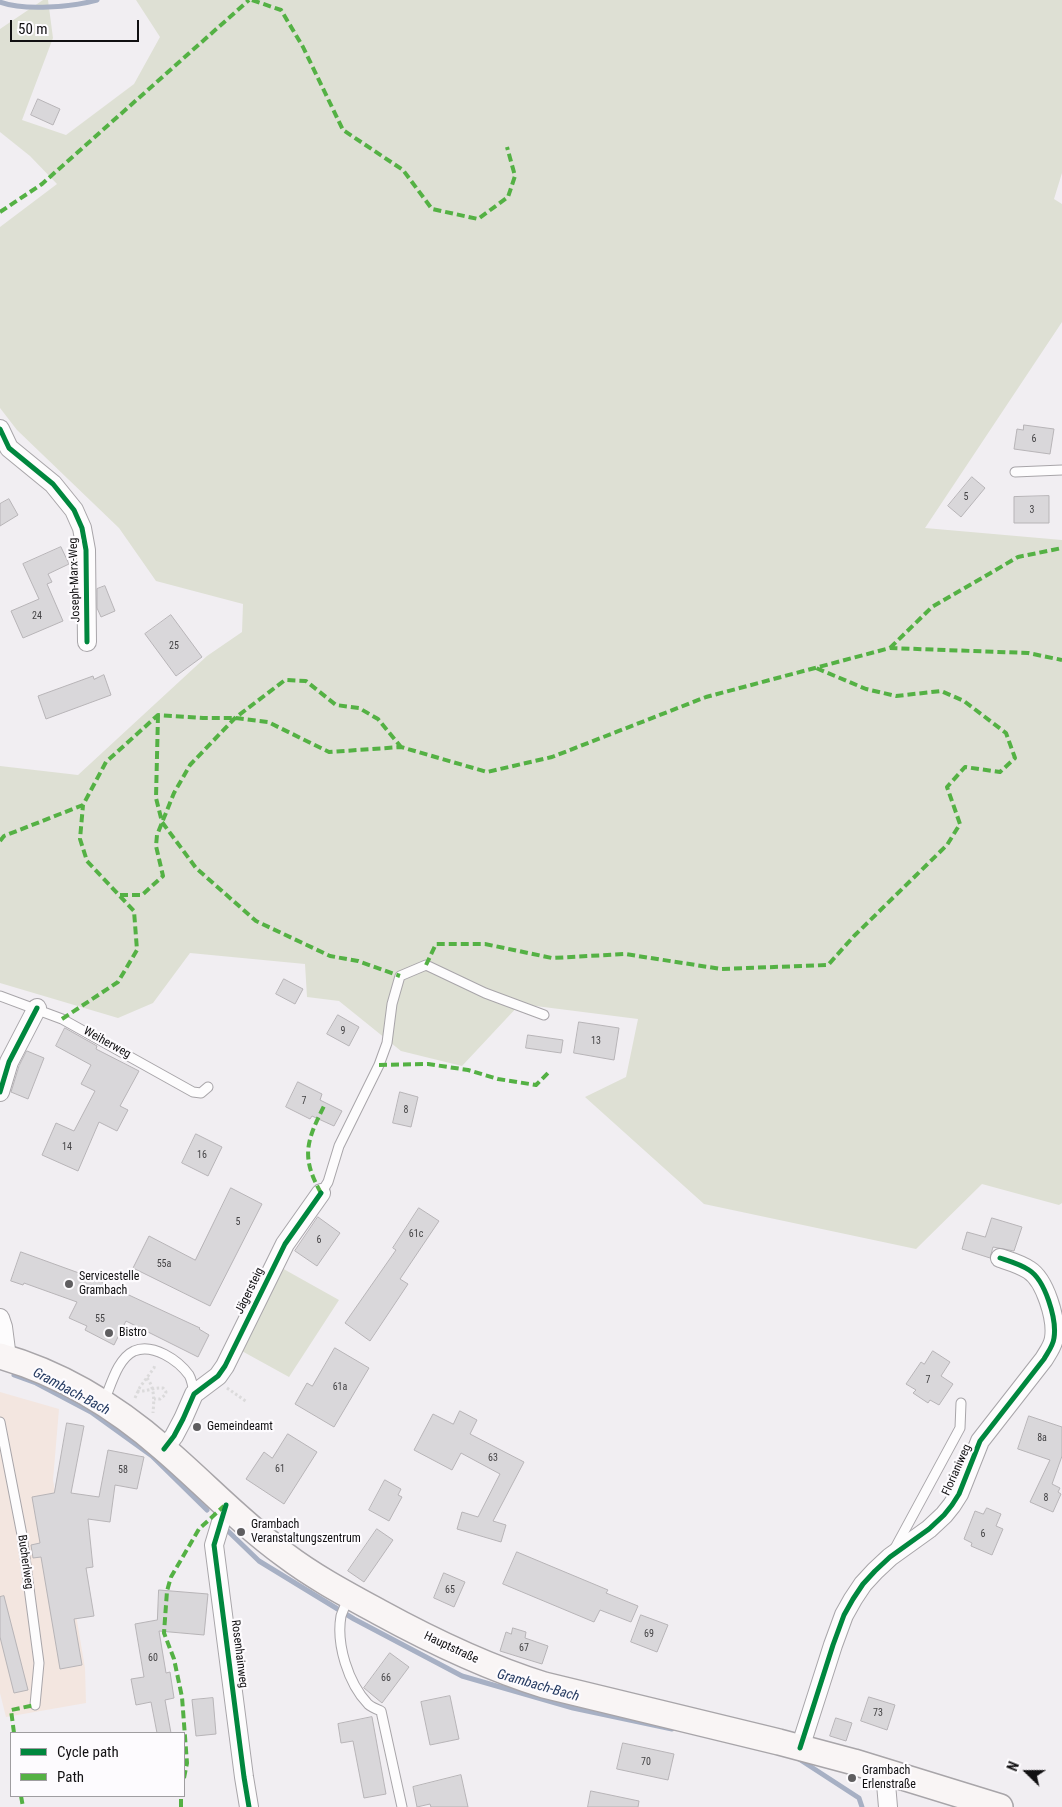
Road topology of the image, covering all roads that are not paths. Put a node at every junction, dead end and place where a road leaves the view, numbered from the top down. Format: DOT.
graph roads {
  1 [pos="0,429"];
  2 [pos="4,451"];
  3 [pos="1062,470"];
  4 [pos="1015,472"];
  5 [pos="87,642"];
  6 [pos="0,996"];
  7 [pos="37,1008"];
  8 [pos="544,1015"];
  9 [pos="208,1087"];
  10 [pos="0,1092"];
  11 [pos="321,1193"];
  12 [pos="1000,1258"];
  13 [pos="0,1318"];
  14 [pos="4,1357"];
  15 [pos="194,1394"];
  16 [pos="104,1403"];
  17 [pos="961,1403"];
  18 [pos="0,1422"];
  19 [pos="169,1442"];
  20 [pos="226,1505"];
  21 [pos="890,1557"];
  22 [pos="349,1596"];
  23 [pos="35,1704"];
  24 [pos="800,1748"];
  25 [pos="885,1772"];
  26 [pos="250,1807"];
  27 [pos="402,1807"];
  28 [pos="888,1807"];
  29 [pos="1000,1807"];
  1 -- 2 [label="street, Joseph-Marx-Weg"];
  2 -- 5 [label="street, Joseph-Marx-Weg"];
  3 -- 4 [label="lane"];
  6 -- 7 [label="lane, Weiherweg"];
  7 -- 9 [label="lane, Weiherweg"];
  7 -- 10 [label="street"];
  8 -- 11 [label="lane, Jägersteig"];
  11 -- 15 [label="street, Jägersteig"];
  12 -- 21 [label="street, Florianiweg"];
  13 -- 14 [label="street"];
  14 -- 16 [label="main road, Hauptstraße"];
  15 -- 16 [label="lane"];
  15 -- 19 [label="street"];
  16 -- 19 [label="main road, Hauptstraße"];
  17 -- 21 [label="lane"];
  18 -- 23 [label="lane, Bucherlweg"];
  19 -- 20 [label="main road, Hauptstraße"];
  20 -- 22 [label="main road, Hauptstraße"];
  20 -- 26 [label="street, Rosenhainweg"];
  21 -- 24 [label="street, Florianiweg"];
  22 -- 24 [label="main road, Hauptstraße"];
  22 -- 27 [label="lane"];
  24 -- 25 [label="main road, Hauptstraße"];
  25 -- 28 [label="street"];
  25 -- 29 [label="main road, Hauptstraße"];
}
